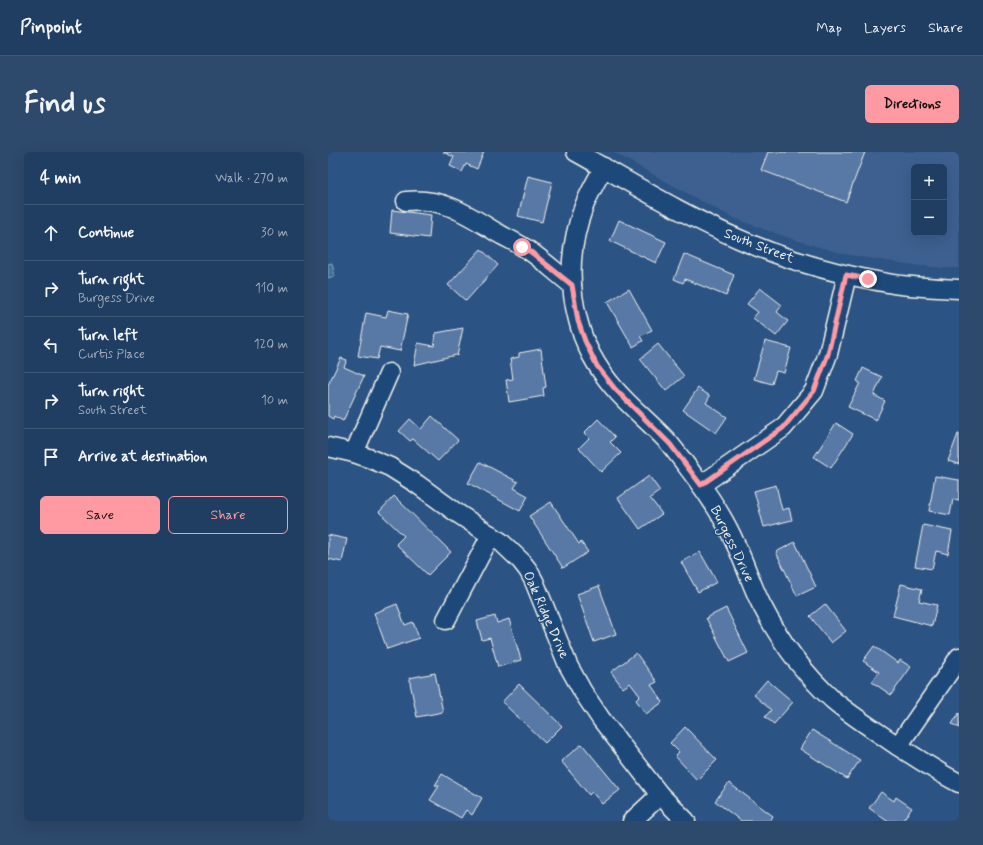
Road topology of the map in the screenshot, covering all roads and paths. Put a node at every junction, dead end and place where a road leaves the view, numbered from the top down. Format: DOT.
graph roads {
  1 [pos="576,152"];
  2 [pos="604,167"];
  3 [pos="406,201"];
  4 [pos="846,275"];
  5 [pos="572,285"];
  6 [pos="959,289"];
  7 [pos="389,373"];
  8 [pos="328,447"];
  9 [pos="354,453"];
  10 [pos="701,485"];
  11 [pos="491,535"];
  12 [pos="446,620"];
  13 [pos="959,657"];
  14 [pos="898,746"];
  15 [pos="959,783"];
  16 [pos="660,795"];
  17 [pos="632,821"];
  18 [pos="686,821"];
  1 -- 2 [label="street, South Street"];
  2 -- 4 [label="street, South Street"];
  2 -- 5 [label="street, Burgess Drive"];
  3 -- 5 [label="street"];
  4 -- 6 [label="street, South Street"];
  4 -- 10 [label="street"];
  5 -- 10 [label="street, Burgess Drive"];
  7 -- 9 [label="street"];
  8 -- 9 [label="street, Oak Ridge Drive"];
  9 -- 11 [label="street, Oak Ridge Drive"];
  10 -- 14 [label="street, Burgess Drive"];
  11 -- 12 [label="street"];
  11 -- 16 [label="street, Oak Ridge Drive"];
  13 -- 14 [label="street"];
  14 -- 15 [label="street, Burgess Drive"];
  16 -- 17 [label="street"];
  16 -- 18 [label="street, Oak Ridge Drive"];
}
